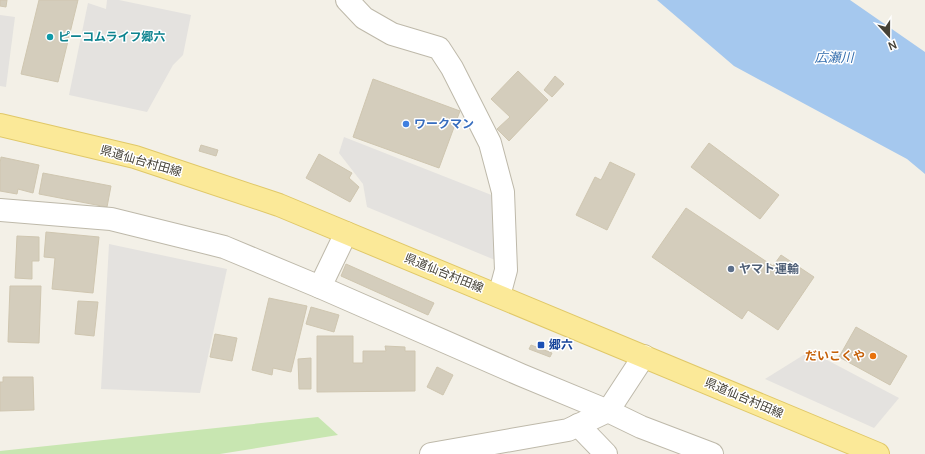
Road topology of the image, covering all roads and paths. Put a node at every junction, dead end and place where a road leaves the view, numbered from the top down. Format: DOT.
graph roads {
  1 [pos="347,0"];
  2 [pos="0,125"];
  3 [pos="0,210"];
  4 [pos="346,233"];
  5 [pos="320,287"];
  6 [pos="499,296"];
  7 [pos="644,356"];
  8 [pos="608,411"];
  9 [pos="578,425"];
  10 [pos="444,453"];
  11 [pos="606,454"];
  12 [pos="712,454"];
  13 [pos="878,454"];
  1 -- 6 [label="street"];
  2 -- 4 [label="main road, 県道仙台村田線"];
  3 -- 5 [label="street"];
  4 -- 5 [label="street"];
  4 -- 6 [label="main road, 県道仙台村田線"];
  5 -- 8 [label="street"];
  6 -- 7 [label="main road, 県道仙台村田線"];
  7 -- 8 [label="street"];
  7 -- 13 [label="main road, 県道仙台村田線"];
  8 -- 9 [label="street"];
  8 -- 12 [label="street"];
  9 -- 10 [label="street"];
  9 -- 11 [label="street"];
}
